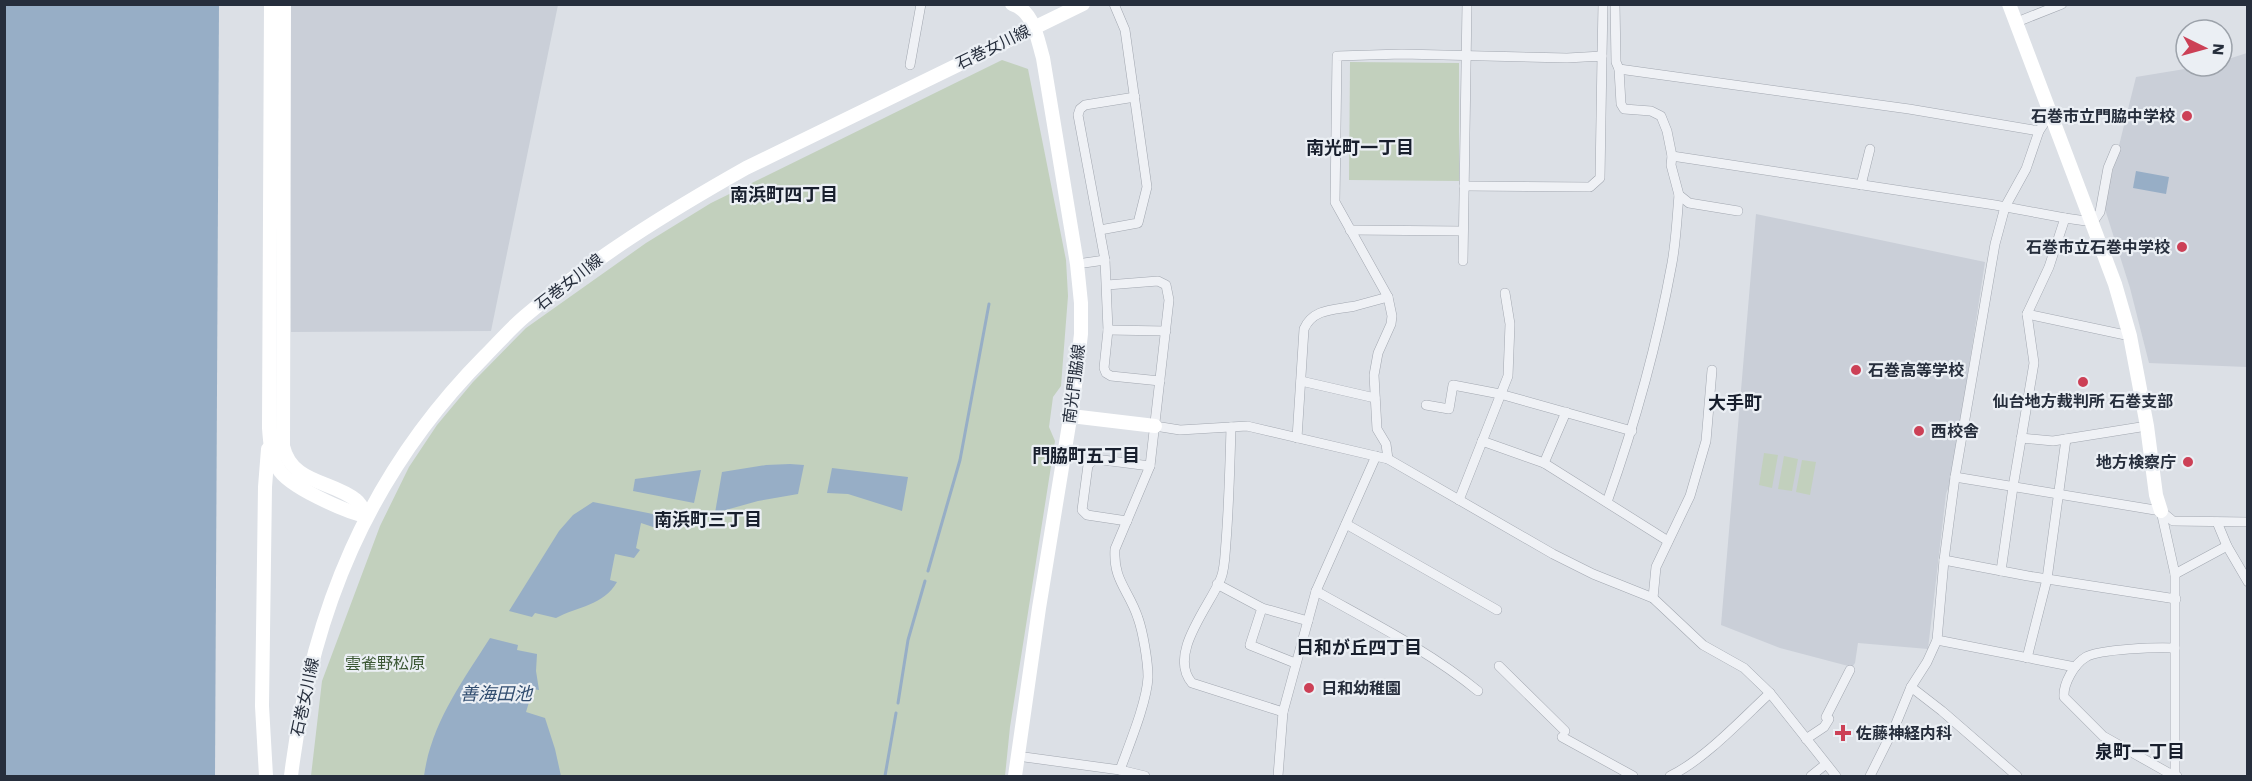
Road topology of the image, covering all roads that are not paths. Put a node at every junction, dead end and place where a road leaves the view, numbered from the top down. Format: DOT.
graph roads {
  1 [pos="271,4"];
  2 [pos="284,4"];
  3 [pos="921,4"];
  4 [pos="1012,4"];
  5 [pos="1083,4"];
  6 [pos="1114,4"];
  7 [pos="1467,4"];
  8 [pos="1603,4"];
  9 [pos="1616,4"];
  10 [pos="2009,4"];
  11 [pos="2062,4"];
  12 [pos="2017,22"];
  13 [pos="1034,27"];
  14 [pos="1466,55"];
  15 [pos="1602,56"];
  16 [pos="910,65"];
  17 [pos="1619,69"];
  18 [pos="1135,97"];
  19 [pos="2051,113"];
  20 [pos="2039,131"];
  21 [pos="1870,149"];
  22 [pos="2116,149"];
  23 [pos="1672,156"];
  24 [pos="1861,185"];
  25 [pos="1464,186"];
  26 [pos="1679,195"];
  27 [pos="2005,207"];
  28 [pos="1738,211"];
  29 [pos="2065,218"];
  30 [pos="2093,222"];
  31 [pos="1100,230"];
  32 [pos="1350,230"];
  33 [pos="1463,231"];
  34 [pos="1105,260"];
  35 [pos="1463,261"];
  36 [pos="1077,264"];
  37 [pos="1107,285"];
  38 [pos="1505,293"];
  39 [pos="1388,297"];
  40 [pos="2027,314"];
  41 [pos="1108,330"];
  42 [pos="1166,331"];
  43 [pos="2130,336"];
  44 [pos="1712,370"];
  45 [pos="1160,381"];
  46 [pos="1301,381"];
  47 [pos="1500,394"];
  48 [pos="1375,398"];
  49 [pos="1426,405"];
  50 [pos="1566,412"];
  51 [pos="1071,416"];
  52 [pos="1155,426"];
  53 [pos="2147,426"];
  54 [pos="1231,427"];
  55 [pos="269,428"];
  56 [pos="1632,431"];
  57 [pos="1297,438"];
  58 [pos="2021,438"];
  59 [pos="2066,439"];
  60 [pos="1482,441"];
  61 [pos="1376,456"];
  62 [pos="1388,459"];
  63 [pos="1544,463"];
  64 [pos="1150,466"];
  65 [pos="1955,477"];
  66 [pos="2013,487"];
  67 [pos="2058,495"];
  68 [pos="1459,500"];
  69 [pos="1606,502"];
  70 [pos="2161,511"];
  71 [pos="366,516"];
  72 [pos="1127,521"];
  73 [pos="2217,522"];
  74 [pos="2247,522"];
  75 [pos="1346,524"];
  76 [pos="1668,541"];
  77 [pos="2227,546"];
  78 [pos="1944,560"];
  79 [pos="2001,571"];
  80 [pos="2175,574"];
  81 [pos="2047,579"];
  82 [pos="2247,582"];
  83 [pos="1217,585"];
  84 [pos="1316,591"];
  85 [pos="1653,598"];
  86 [pos="2176,599"];
  87 [pos="1262,608"];
  88 [pos="1497,610"];
  89 [pos="1308,621"];
  90 [pos="1937,640"];
  91 [pos="2175,648"];
  92 [pos="2027,658"];
  93 [pos="1295,663"];
  94 [pos="1499,666"];
  95 [pos="2074,667"];
  96 [pos="1850,669"];
  97 [pos="1911,687"];
  98 [pos="1478,691"];
  99 [pos="1770,693"];
  100 [pos="1283,712"];
  101 [pos="1806,739"];
  102 [pos="1017,756"];
  103 [pos="1826,764"];
  104 [pos="1095,766"];
  105 [pos="1120,770"];
  106 [pos="1671,776"];
  107 [pos="2175,776"];
  108 [pos="266,777"];
  109 [pos="291,777"];
  110 [pos="1015,777"];
  111 [pos="1094,777"];
  112 [pos="1145,777"];
  113 [pos="1278,777"];
  114 [pos="1633,777"];
  115 [pos="1811,777"];
  116 [pos="1836,777"];
  117 [pos="1870,777"];
  118 [pos="2017,777"];
  1 -- 55 [label="street"];
  2 -- 71 [label="street"];
  3 -- 16 [label="street"];
  4 -- 13 [label="street"];
  5 -- 13 [label="street, 石巻女川線"];
  6 -- 18 [label="street"];
  7 -- 14 [label="street"];
  8 -- 15 [label="street"];
  9 -- 17 [label="street"];
  10 -- 12 [label="street"];
  11 -- 12 [label="street"];
  12 -- 19 [label="street"];
  13 -- 36 [label="street, 南光門脇線"];
  13 -- 71 [label="street, 石巻女川線"];
  14 -- 15 [label="street"];
  14 -- 25 [label="street"];
  14 -- 32 [label="street"];
  15 -- 25 [label="street"];
  17 -- 20 [label="street"];
  17 -- 23 [label="street"];
  18 -- 31 [label="street"];
  18 -- 31 [label="street"];
  19 -- 20 [label="street"];
  19 -- 30 [label="street"];
  20 -- 27 [label="street"];
  21 -- 24 [label="street"];
  22 -- 30 [label="street"];
  23 -- 24 [label="street"];
  23 -- 26 [label="street"];
  24 -- 27 [label="street"];
  25 -- 33 [label="street"];
  26 -- 28 [label="street"];
  26 -- 56 [label="street"];
  27 -- 29 [label="street"];
  27 -- 65 [label="street"];
  29 -- 30 [label="street"];
  29 -- 40 [label="street"];
  30 -- 43 [label="street"];
  31 -- 34 [label="street"];
  32 -- 33 [label="street"];
  32 -- 39 [label="street"];
  33 -- 35 [label="street"];
  34 -- 36 [label="street"];
  34 -- 37 [label="street"];
  36 -- 51 [label="street, 南光門脇線"];
  37 -- 41 [label="street"];
  37 -- 42 [label="street"];
  38 -- 47 [label="street"];
  39 -- 46 [label="street"];
  39 -- 48 [label="street"];
  40 -- 43 [label="street"];
  40 -- 58 [label="street"];
  41 -- 42 [label="street"];
  41 -- 45 [label="street"];
  42 -- 45 [label="street"];
  43 -- 53 [label="street"];
  44 -- 76 [label="street"];
  45 -- 52 [label="street"];
  46 -- 48 [label="street"];
  46 -- 57 [label="street"];
  47 -- 49 [label="street"];
  47 -- 50 [label="street"];
  47 -- 60 [label="street"];
  48 -- 62 [label="street"];
  50 -- 56 [label="street"];
  50 -- 63 [label="street"];
  51 -- 52 [label="street"];
  51 -- 102 [label="street, 南光門脇線"];
  52 -- 54 [label="street"];
  52 -- 64 [label="street"];
  53 -- 59 [label="street"];
  53 -- 70 [label="street"];
  54 -- 57 [label="street"];
  54 -- 83 [label="street"];
  55 -- 71 [label="street"];
  55 -- 108 [label="street"];
  56 -- 69 [label="street"];
  57 -- 61 [label="street"];
  58 -- 59 [label="street"];
  58 -- 66 [label="street"];
  59 -- 67 [label="street"];
  60 -- 63 [label="street"];
  60 -- 68 [label="street"];
  61 -- 62 [label="street"];
  61 -- 75 [label="street"];
  62 -- 68 [label="street"];
  63 -- 69 [label="street"];
  64 -- 72 [label="street"];
  64 -- 72 [label="street"];
  65 -- 66 [label="street"];
  65 -- 78 [label="street"];
  66 -- 67 [label="street"];
  66 -- 79 [label="street"];
  67 -- 70 [label="street"];
  67 -- 81 [label="street"];
  68 -- 85 [label="street"];
  69 -- 76 [label="street"];
  70 -- 73 [label="street"];
  70 -- 80 [label="street"];
  71 -- 109 [label="street, 石巻女川線"];
  72 -- 105 [label="street"];
  73 -- 74 [label="street"];
  73 -- 77 [label="street"];
  75 -- 84 [label="street"];
  75 -- 88 [label="street"];
  76 -- 85 [label="street"];
  77 -- 80 [label="street"];
  77 -- 82 [label="street"];
  78 -- 79 [label="street"];
  78 -- 90 [label="street"];
  79 -- 81 [label="street"];
  80 -- 86 [label="street"];
  81 -- 86 [label="street"];
  81 -- 92 [label="street"];
  83 -- 87 [label="street"];
  83 -- 100 [label="street"];
  84 -- 89 [label="street"];
  84 -- 98 [label="street"];
  85 -- 99 [label="street"];
  86 -- 91 [label="street"];
  87 -- 89 [label="street"];
  87 -- 93 [label="street"];
  89 -- 93 [label="street"];
  90 -- 92 [label="street"];
  90 -- 97 [label="street"];
  91 -- 95 [label="street"];
  91 -- 107 [label="street"];
  92 -- 95 [label="street"];
  93 -- 100 [label="street"];
  94 -- 114 [label="street"];
  95 -- 107 [label="street"];
  96 -- 101 [label="street"];
  97 -- 117 [label="street"];
  97 -- 118 [label="street"];
  99 -- 101 [label="street"];
  99 -- 106 [label="street"];
  100 -- 113 [label="street"];
  101 -- 103 [label="street"];
  102 -- 104 [label="street"];
  102 -- 110 [label="street, 南光門脇線"];
  103 -- 115 [label="street"];
  103 -- 116 [label="street"];
  104 -- 105 [label="street"];
  104 -- 111 [label="street"];
  105 -- 112 [label="street"];
}
